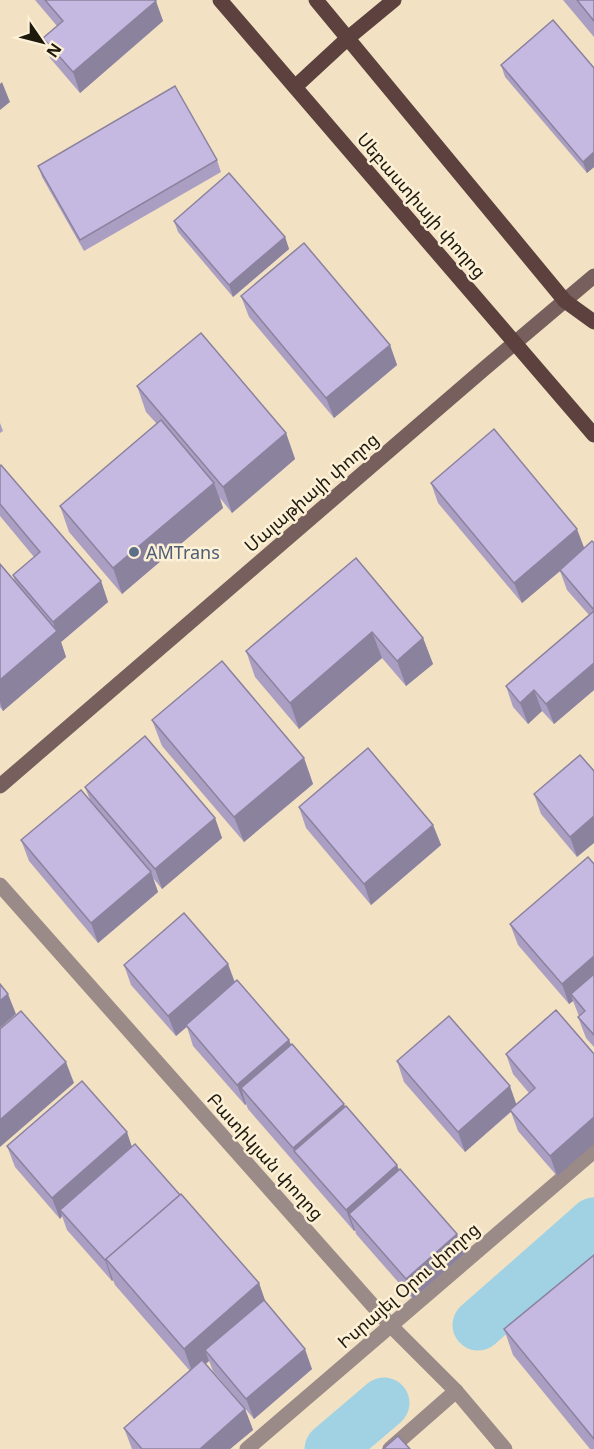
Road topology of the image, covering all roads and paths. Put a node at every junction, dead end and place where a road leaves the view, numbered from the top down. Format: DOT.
graph roads {
  1 [pos="220,0"];
  2 [pos="316,0"];
  3 [pos="394,0"];
  4 [pos="348,39"];
  5 [pos="295,87"];
  6 [pos="594,276"];
  7 [pos="565,301"];
  8 [pos="594,322"];
  9 [pos="514,343"];
  10 [pos="594,435"];
  11 [pos="0,786"];
  12 [pos="0,885"];
  13 [pos="594,1151"];
  14 [pos="391,1326"];
  15 [pos="456,1391"];
  16 [pos="247,1449"];
  17 [pos="390,1449"];
  18 [pos="505,1449"];
  1 -- 5 [label="main road, Սեբաստիայի փողոց"];
  2 -- 4 [label="main road"];
  3 -- 4 [label="main road"];
  4 -- 5 [label="main road"];
  4 -- 7 [label="main road"];
  5 -- 9 [label="main road, Սեբաստիայի փողոց"];
  6 -- 7 [label="street, Մալաթիայի փողոց"];
  7 -- 8 [label="main road"];
  7 -- 9 [label="street, Մալաթիայի փողոց"];
  9 -- 10 [label="main road, Սեբաստիայի փողոց"];
  9 -- 11 [label="street, Մալաթիայի փողոց"];
  12 -- 14 [label="street, Բատիկյան փողոց"];
  13 -- 14 [label="street, Իսրայել Օրու փողոց"];
  14 -- 15 [label="street, Բատիկյան փողոց"];
  14 -- 16 [label="street, Իսրայել Օրու փողոց"];
  15 -- 17 [label="street"];
  15 -- 18 [label="street, Բատիկյան փողոց"];
}
